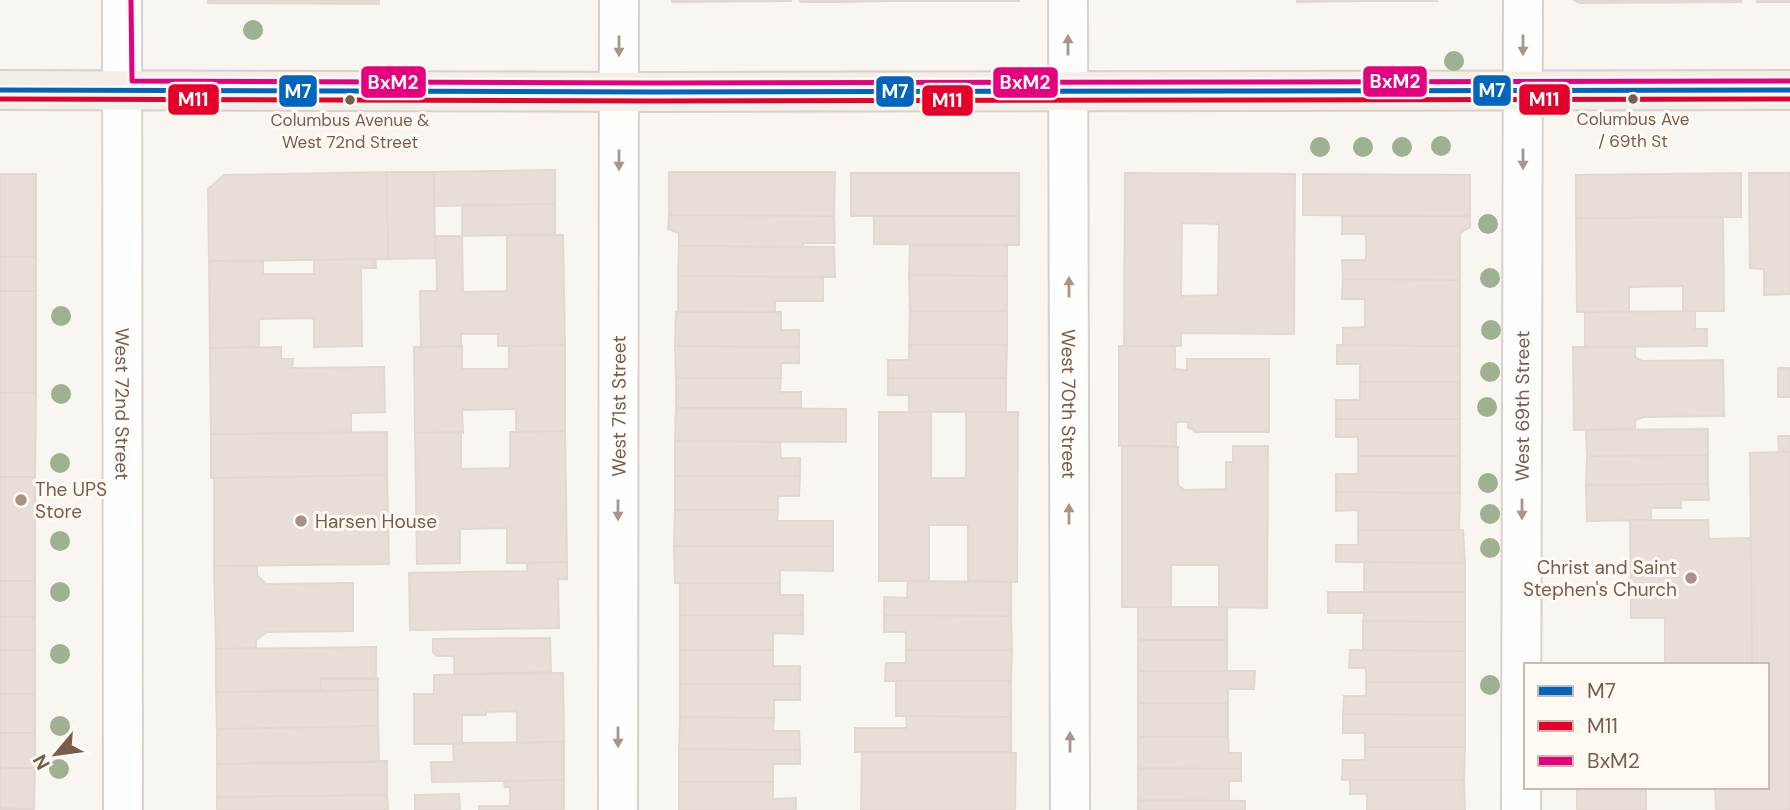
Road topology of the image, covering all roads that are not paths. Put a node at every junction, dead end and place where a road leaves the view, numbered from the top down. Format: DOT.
graph roads {
  1 [pos="122,0"];
  2 [pos="619,0"];
  3 [pos="1068,0"];
  4 [pos="1523,0"];
  5 [pos="0,90"];
  6 [pos="122,90"];
  7 [pos="1068,90"];
  8 [pos="1523,90"];
  9 [pos="1790,90"];
  10 [pos="619,92"];
  11 [pos="123,810"];
  12 [pos="618,810"];
  13 [pos="1070,810"];
  14 [pos="1521,810"];
  1 -- 6 [label="street, West 72nd Street"];
  2 -- 10 [label="street, West 71st Street, one-way"];
  7 -- 3 [label="street, West 70th Street, one-way"];
  4 -- 8 [label="street, West 69th Street, one-way"];
  5 -- 6 [label="main road"];
  6 -- 10 [label="main road"];
  6 -- 11 [label="street, West 72nd Street"];
  7 -- 8 [label="main road"];
  7 -- 10 [label="main road"];
  13 -- 7 [label="street, West 70th Street, one-way"];
  8 -- 9 [label="main road"];
  8 -- 14 [label="street, West 69th Street, one-way"];
  10 -- 12 [label="street, West 71st Street, one-way"];
}
